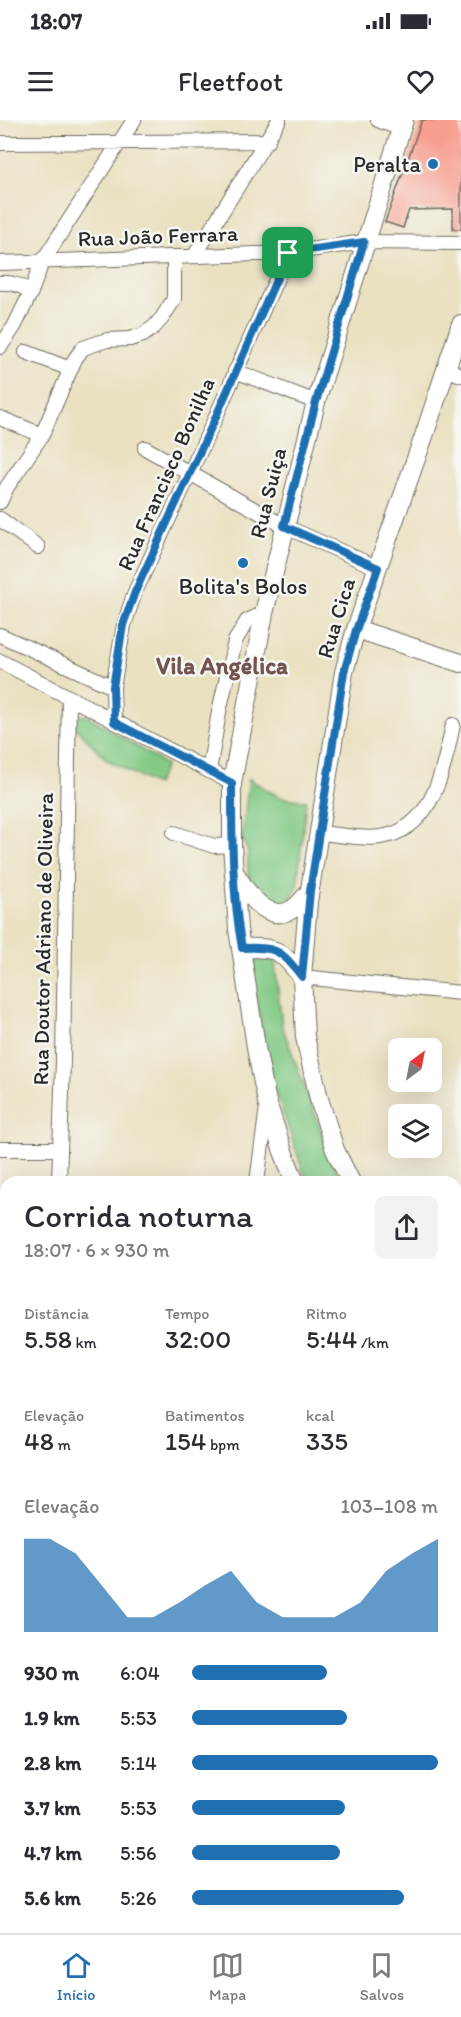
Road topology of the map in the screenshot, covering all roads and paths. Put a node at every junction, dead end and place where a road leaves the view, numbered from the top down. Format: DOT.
graph roads {
  1 [pos="134,120"];
  2 [pos="279,120"];
  3 [pos="378,120"];
  4 [pos="402,125"];
  5 [pos="120,141"];
  6 [pos="268,141"];
  7 [pos="0,143"];
  8 [pos="364,242"];
  9 [pos="461,243"];
  10 [pos="288,253"];
  11 [pos="195,255"];
  12 [pos="174,257"];
  13 [pos="42,261"];
  14 [pos="0,263"];
  15 [pos="0,283"];
  16 [pos="31,292"];
  17 [pos="461,324"];
  18 [pos="0,347"];
  19 [pos="26,352"];
  20 [pos="70,369"];
  21 [pos="235,371"];
  22 [pos="454,372"];
  23 [pos="316,402"];
  24 [pos="0,418"];
  25 [pos="42,435"];
  26 [pos="145,448"];
  27 [pos="190,472"];
  28 [pos="0,502"];
  29 [pos="0,519"];
  30 [pos="284,526"];
  31 [pos="38,547"];
  32 [pos="378,568"];
  33 [pos="264,613"];
  34 [pos="356,630"];
  35 [pos="0,635"];
  36 [pos="0,661"];
  37 [pos="461,663"];
  38 [pos="113,687"];
  39 [pos="69,697"];
  40 [pos="114,722"];
  41 [pos="453,724"];
  42 [pos="209,771"];
  43 [pos="232,783"];
  44 [pos="174,833"];
  45 [pos="319,833"];
  46 [pos="232,845"];
  47 [pos="235,880"];
  48 [pos="309,896"];
  49 [pos="242,948"];
  50 [pos="302,977"];
  51 [pos="461,993"];
  52 [pos="267,1101"];
  53 [pos="0,1149"];
  54 [pos="59,1149"];
  55 [pos="59,1176"];
  56 [pos="258,1176"];
  57 [pos="293,1176"];
  58 [pos="348,1176"];
  1 -- 5 [label="street"];
  2 -- 6 [label="street"];
  3 -- 4 [label="street"];
  4 -- 8 [label="main road, Rua Suiça"];
  5 -- 6 [label="street"];
  5 -- 7 [label="street"];
  5 -- 13 [label="street"];
  6 -- 11 [label="street"];
  8 -- 9 [label="street, Rua João Ferrara"];
  8 -- 10 [label="street, Rua João Ferrara"];
  8 -- 23 [label="main road, Rua Suiça"];
  10 -- 11 [label="street, Rua João Ferrara"];
  10 -- 21 [label="street, Rua Francisco Bonilha"];
  11 -- 12 [label="street, Rua João Ferrara"];
  12 -- 13 [label="street, Rua João Ferrara"];
  12 -- 20 [label="street"];
  13 -- 14 [label="street, Rua João Ferrara"];
  13 -- 16 [label="street"];
  15 -- 16 [label="street"];
  16 -- 18 [label="street"];
  17 -- 22 [label="main road, Rua Cica"];
  19 -- 20 [label="street"];
  20 -- 25 [label="street"];
  21 -- 23 [label="street"];
  21 -- 27 [label="street, Rua Francisco Bonilha"];
  22 -- 32 [label="main road, Rua Cica"];
  23 -- 30 [label="main road, Rua Suiça"];
  24 -- 25 [label="street"];
  25 -- 28 [label="street"];
  26 -- 27 [label="street"];
  27 -- 30 [label="street"];
  27 -- 38 [label="street, Rua Francisco Bonilha"];
  29 -- 31 [label="street"];
  30 -- 32 [label="street"];
  30 -- 33 [label="main road, Rua Suiça"];
  32 -- 34 [label="main road, Rua Cica"];
  33 -- 42 [label="street"];
  33 -- 43 [label="main road, Rua Suiça"];
  34 -- 37 [label="main road"];
  34 -- 45 [label="main road, Rua Cica"];
  35 -- 38 [label="street"];
  36 -- 39 [label="street"];
  38 -- 40 [label="street, Rua Francisco Bonilha"];
  39 -- 40 [label="street"];
  39 -- 54 [label="street, Rua Doutor Adriano de Oliveira"];
  40 -- 42 [label="street"];
  41 -- 45 [label="street"];
  42 -- 43 [label="street"];
  43 -- 46 [label="main road, Rua Suiça"];
  44 -- 46 [label="street"];
  45 -- 48 [label="main road, Rua Cica"];
  46 -- 47 [label="main road, Rua Suiça"];
  47 -- 48 [label="main road"];
  47 -- 49 [label="main road, Rua Suiça"];
  48 -- 50 [label="main road, Rua Cica"];
  49 -- 50 [label="main road"];
  49 -- 52 [label="main road, Rua Suiça"];
  50 -- 51 [label="street"];
  50 -- 58 [label="main road, Rua Cica"];
  52 -- 56 [label="street"];
  52 -- 57 [label="main road, Rua Suiça"];
  53 -- 54 [label="street"];
  54 -- 55 [label="street, Rua Doutor Adriano de Oliveira"];
}
